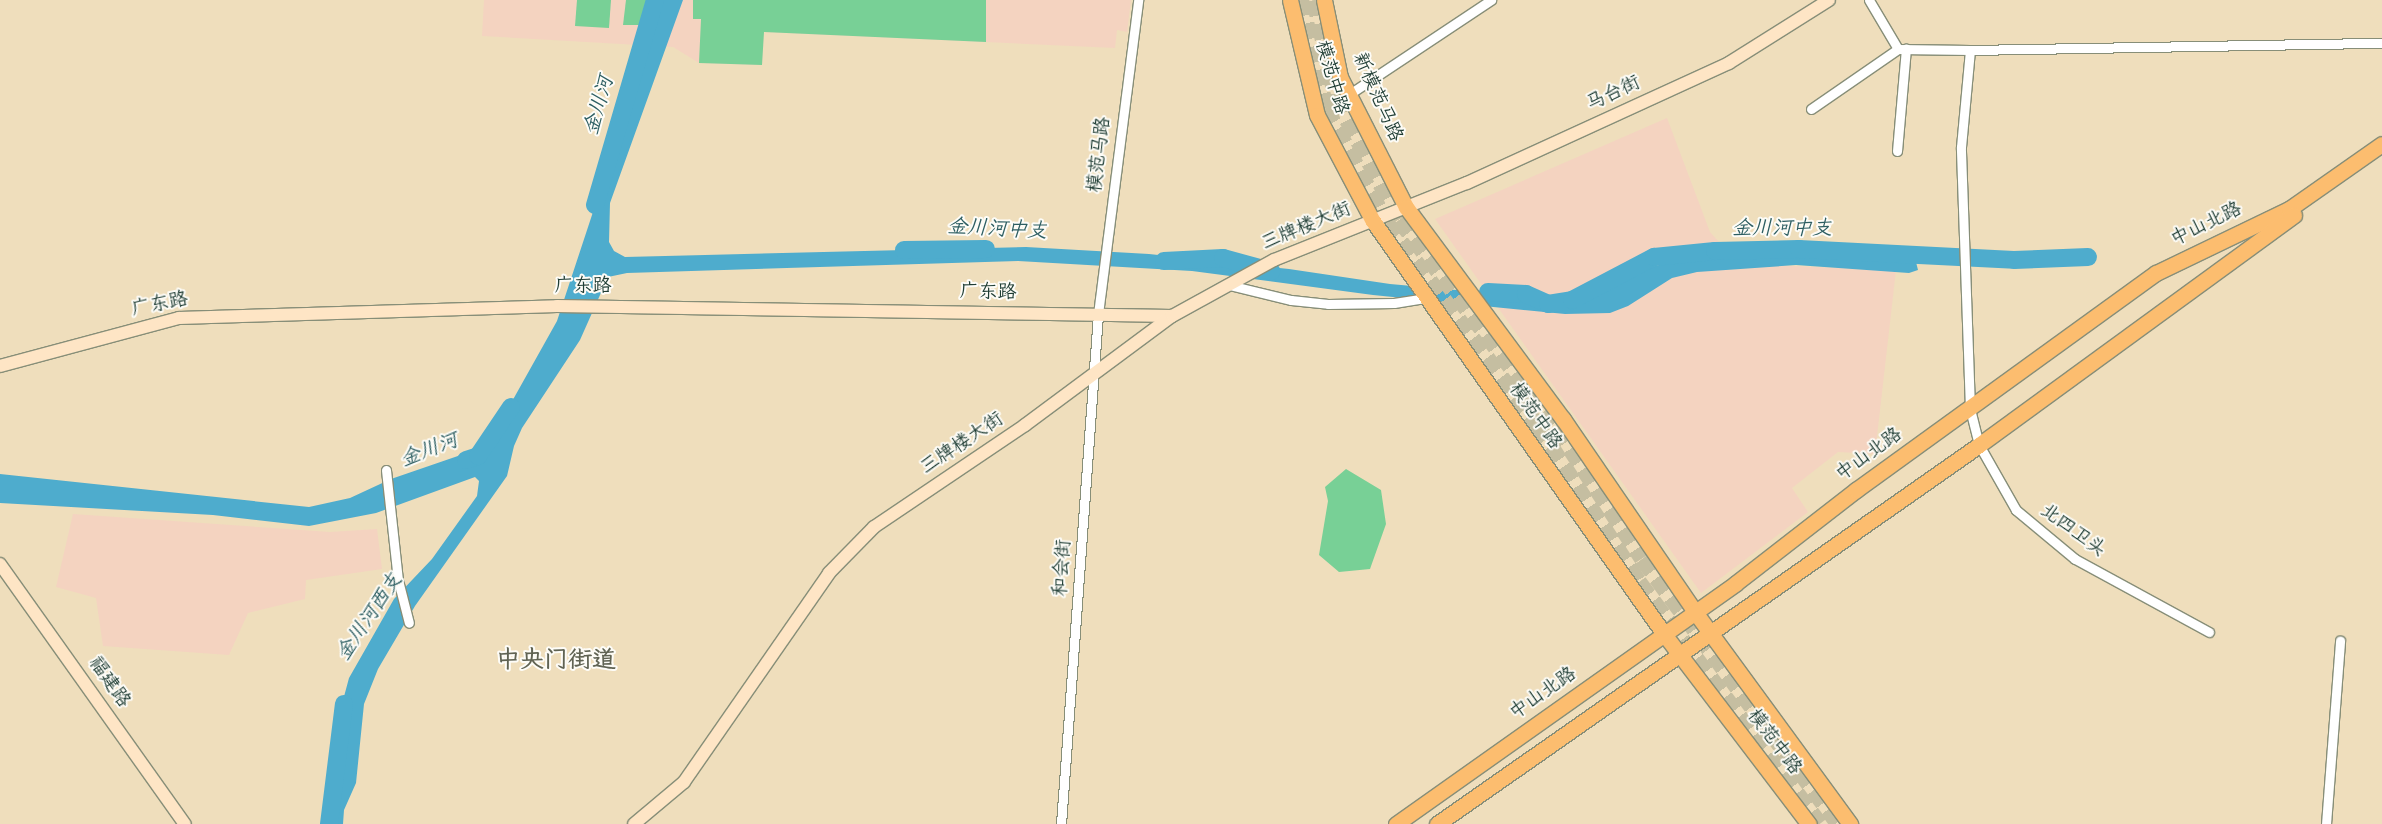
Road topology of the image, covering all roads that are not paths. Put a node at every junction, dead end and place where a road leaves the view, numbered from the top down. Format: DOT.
graph roads {
  1 [pos="1138,0"];
  2 [pos="1290,0"];
  3 [pos="1324,0"];
  4 [pos="1491,0"];
  5 [pos="1830,0"];
  6 [pos="1869,0"];
  7 [pos="2382,43"];
  8 [pos="1902,49"];
  9 [pos="1970,50"];
  10 [pos="1348,95"];
  11 [pos="1811,109"];
  12 [pos="2382,144"];
  13 [pos="1897,151"];
  14 [pos="2382,153"];
  15 [pos="1406,207"];
  16 [pos="1373,221"];
  17 [pos="1229,285"];
  18 [pos="1425,298"];
  19 [pos="1098,314"];
  20 [pos="1172,316"];
  21 [pos="0,366"];
  22 [pos="1096,373"];
  23 [pos="1970,409"];
  24 [pos="1979,445"];
  25 [pos="386,470"];
  26 [pos="0,564"];
  27 [pos="1696,612"];
  28 [pos="408,623"];
  29 [pos="1710,632"];
  30 [pos="2209,632"];
  31 [pos="1664,634"];
  32 [pos="2340,641"];
  33 [pos="1679,653"];
  34 [pos="185,824"];
  35 [pos="634,824"];
  36 [pos="1060,824"];
  37 [pos="1396,824"];
  38 [pos="1437,824"];
  39 [pos="1809,824"];
  40 [pos="1850,824"];
  41 [pos="2326,824"];
  1 -- 19 [label="street, 模范马路"];
  2 -- 16 [label="main road, 模范中路"];
  3 -- 10 [label="main road, 新模范马路"];
  4 -- 10 [label="street"];
  5 -- 15 [label="street, 马台街"];
  6 -- 8 [label="street"];
  7 -- 9 [label="street"];
  8 -- 9 [label="street"];
  8 -- 11 [label="street"];
  8 -- 13 [label="street"];
  9 -- 23 [label="street, 北四卫头"];
  10 -- 15 [label="main road, 新模范马路"];
  12 -- 23 [label="main road, 中山北路"];
  14 -- 24 [label="main road, 中山北路"];
  15 -- 16 [label="street, 三牌楼大街"];
  15 -- 27 [label="main road, 模范中路"];
  16 -- 17 [label="street, 三牌楼大街"];
  16 -- 18 [label="main road, 模范中路"];
  17 -- 18 [label="street"];
  17 -- 20 [label="street, 三牌楼大街"];
  18 -- 31 [label="main road, 模范中路"];
  19 -- 20 [label="street, 广东路"];
  19 -- 21 [label="street, 广东路"];
  19 -- 22 [label="street, 和会街"];
  20 -- 22 [label="street, 三牌楼大街"];
  22 -- 35 [label="street, 三牌楼大街"];
  22 -- 36 [label="street, 和会街"];
  23 -- 24 [label="street, 北四卫头"];
  23 -- 27 [label="main road, 中山北路"];
  24 -- 29 [label="main road, 中山北路"];
  24 -- 30 [label="street, 北四卫头"];
  25 -- 28 [label="street"];
  26 -- 34 [label="street, 福建路"];
  27 -- 29 [label="main road, 模范中路"];
  27 -- 31 [label="main road, 中山北路"];
  29 -- 33 [label="main road, 中山北路"];
  29 -- 40 [label="main road, 模范中路"];
  31 -- 33 [label="main road, 模范中路"];
  31 -- 37 [label="main road, 中山北路"];
  32 -- 41 [label="street"];
  33 -- 38 [label="main road, 中山北路"];
  33 -- 39 [label="main road, 模范中路"];
}
